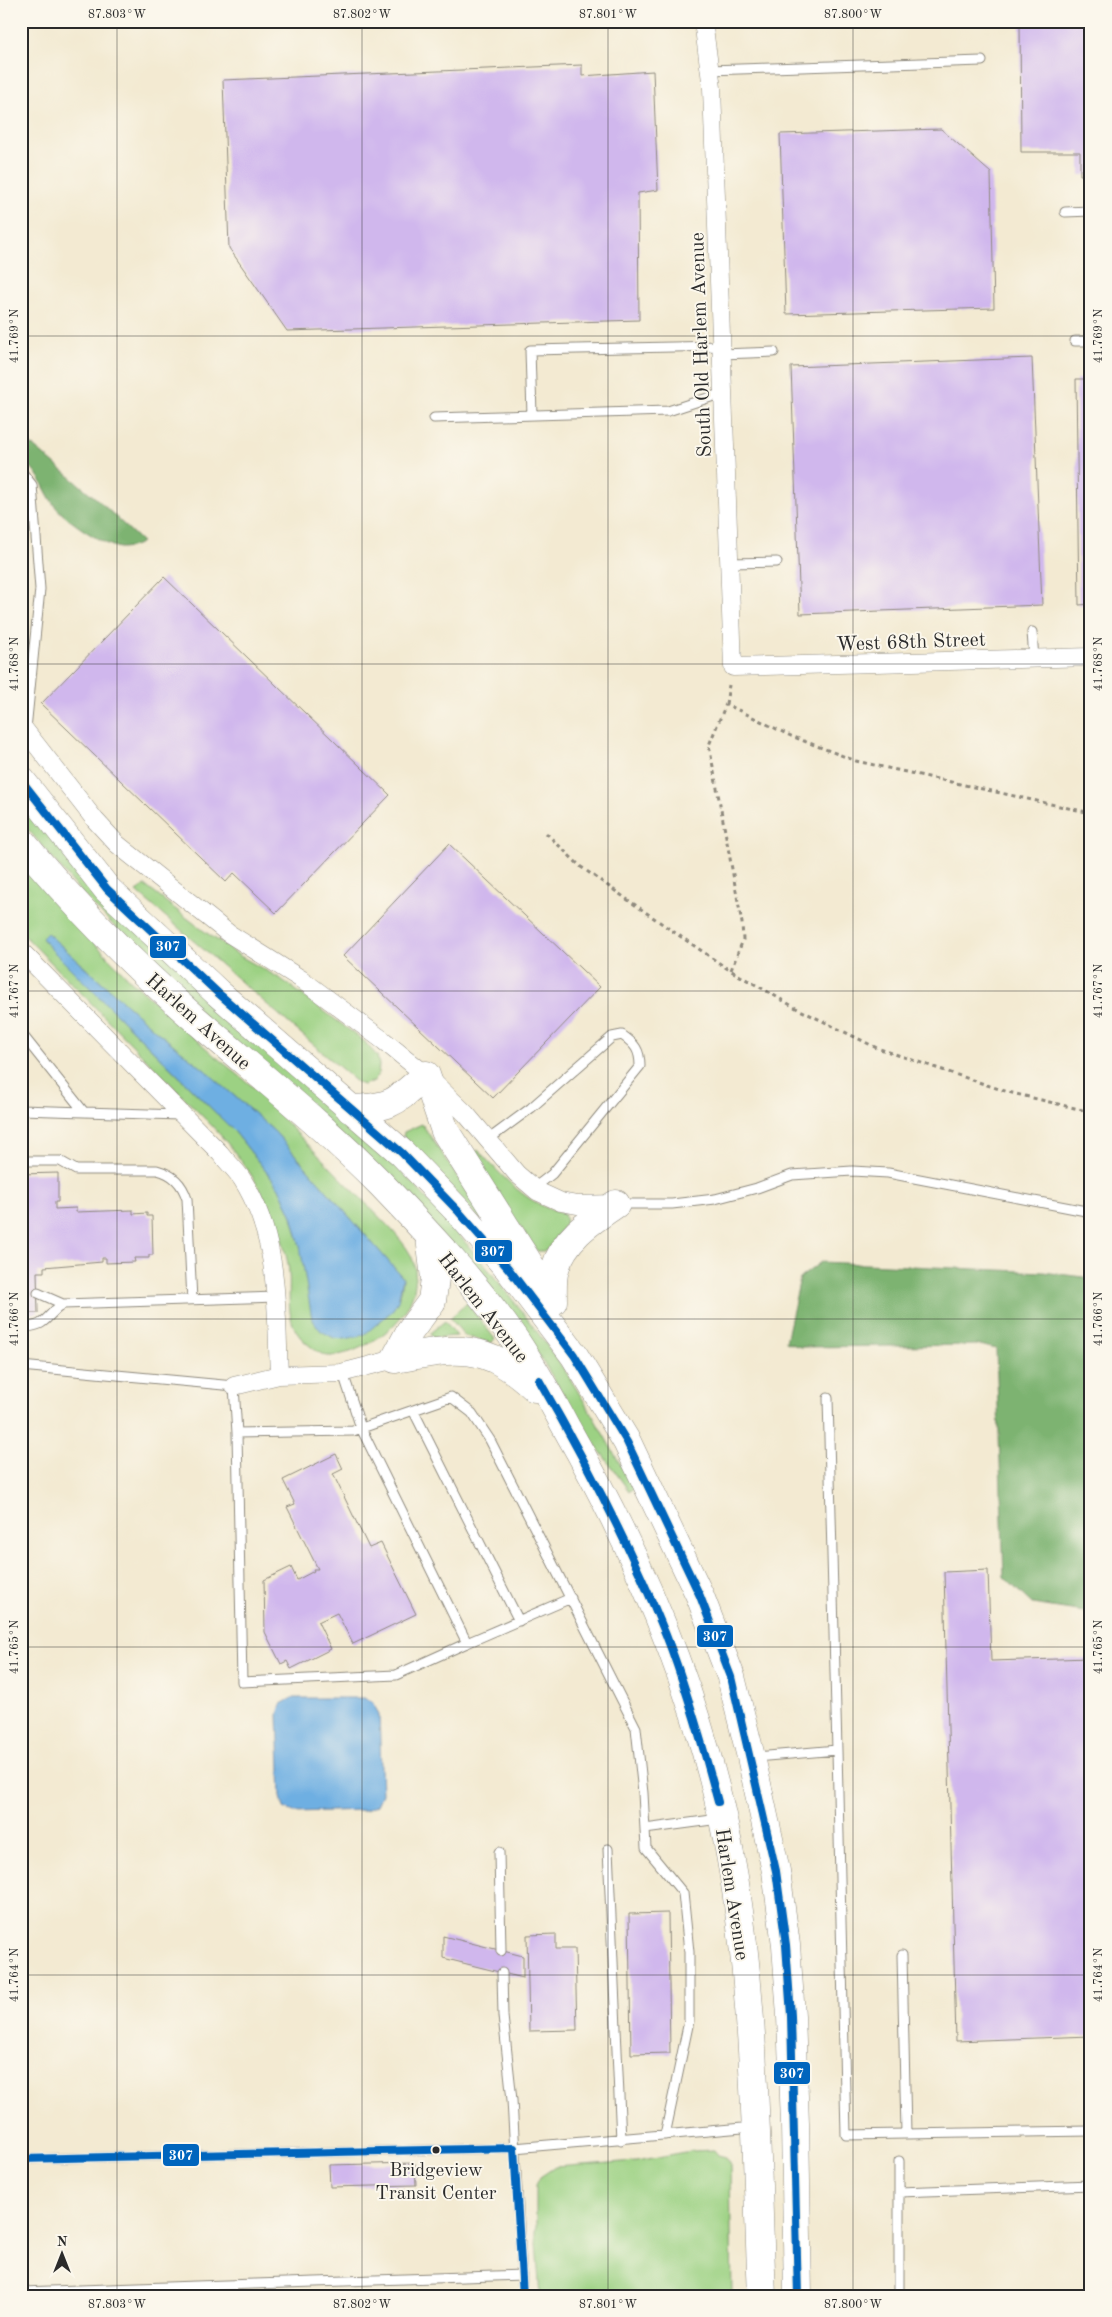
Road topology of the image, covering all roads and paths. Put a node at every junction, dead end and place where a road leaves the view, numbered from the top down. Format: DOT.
graph roads {
  1 [pos="703,21"];
  2 [pos="982,61"];
  3 [pos="709,70"];
  4 [pos="1091,211"];
  5 [pos="1065,212"];
  6 [pos="1075,341"];
  7 [pos="1091,341"];
  8 [pos="721,350"];
  9 [pos="774,352"];
  10 [pos="723,393"];
  11 [pos="532,415"];
  12 [pos="434,418"];
  13 [pos="21,471"];
  14 [pos="777,562"];
  15 [pos="729,563"];
  16 [pos="1032,632"];
  17 [pos="1091,657"];
  18 [pos="1034,659"];
  19 [pos="732,667"];
  20 [pos="23,728"];
  21 [pos="21,780"];
  22 [pos="1091,813"];
  23 [pos="546,833"];
  24 [pos="21,841"];
  25 [pos="21,951"];
  26 [pos="731,970"];
  27 [pos="21,1033"];
  28 [pos="426,1075"];
  29 [pos="350,1109"];
  30 [pos="21,1110"];
  31 [pos="84,1112"];
  32 [pos="1091,1112"];
  33 [pos="180,1115"];
  34 [pos="489,1139"];
  35 [pos="21,1162"];
  36 [pos="534,1188"];
  37 [pos="616,1204"];
  38 [pos="1091,1212"];
  39 [pos="430,1237"];
  40 [pos="38,1293"];
  41 [pos="275,1297"];
  42 [pos="192,1300"];
  43 [pos="553,1301"];
  44 [pos="63,1304"];
  45 [pos="21,1327"];
  46 [pos="574,1355"];
  47 [pos="395,1359"];
  48 [pos="21,1366"];
  49 [pos="343,1373"];
  50 [pos="279,1375"];
  51 [pos="234,1386"];
  52 [pos="828,1398"];
  53 [pos="556,1408"];
  54 [pos="413,1410"];
  55 [pos="361,1428"];
  56 [pos="237,1433"];
  57 [pos="570,1598"];
  58 [pos="519,1621"];
  59 [pos="467,1643"];
  60 [pos="837,1750"];
  61 [pos="751,1757"];
  62 [pos="722,1819"];
  63 [pos="645,1829"];
  64 [pos="608,1849"];
  65 [pos="499,1852"];
  66 [pos="501,1951"];
  67 [pos="902,1955"];
  68 [pos="502,1973"];
  69 [pos="754,2127"];
  70 [pos="1091,2131"];
  71 [pos="906,2133"];
  72 [pos="665,2135"];
  73 [pos="621,2140"];
  74 [pos="514,2148"];
  75 [pos="21,2160"];
  76 [pos="899,2160"];
  77 [pos="1091,2186"];
  78 [pos="899,2192"];
  79 [pos="522,2275"];
  80 [pos="185,2291"];
  81 [pos="21,2292"];
  82 [pos="523,2296"];
  83 [pos="762,2296"];
  84 [pos="798,2296"];
  85 [pos="899,2296"];
  1 -- 3 [label="street, South Old Harlem Avenue"];
  2 -- 3 [label="lane"];
  3 -- 8 [label="street, South Old Harlem Avenue"];
  4 -- 5 [label="lane"];
  6 -- 7 [label="lane"];
  8 -- 9 [label="lane"];
  8 -- 10 [label="street, South Old Harlem Avenue"];
  8 -- 11 [label="lane"];
  10 -- 11 [label="lane"];
  10 -- 15 [label="street, South Old Harlem Avenue"];
  11 -- 12 [label="lane"];
  13 -- 20 [label="lane"];
  14 -- 15 [label="lane"];
  15 -- 19 [label="street, South Old Harlem Avenue"];
  16 -- 18 [label="lane"];
  17 -- 18 [label="street, West 68th Street"];
  18 -- 19 [label="street, West 68th Street"];
  20 -- 28 [label="street"];
  21 -- 29 [label="main road, Harlem Avenue"];
  22 -- 26 [label="path"];
  23 -- 26 [label="path"];
  24 -- 39 [label="main road, Harlem Avenue"];
  25 -- 33 [label="street"];
  26 -- 32 [label="path"];
  27 -- 31 [label="lane"];
  28 -- 29 [label="main road"];
  28 -- 34 [label="street"];
  28 -- 43 [label="main road"];
  29 -- 46 [label="main road, Harlem Avenue"];
  30 -- 31 [label="lane"];
  31 -- 33 [label="lane"];
  33 -- 41 [label="street"];
  34 -- 36 [label="street"];
  34 -- 36 [label="lane"];
  35 -- 42 [label="lane"];
  36 -- 37 [label="street"];
  37 -- 38 [label="lane"];
  37 -- 43 [label="main road"];
  39 -- 47 [label="main road"];
  39 -- 53 [label="main road, Harlem Avenue"];
  40 -- 44 [label="lane"];
  41 -- 42 [label="lane"];
  41 -- 50 [label="street"];
  42 -- 44 [label="lane"];
  43 -- 46 [label="main road"];
  44 -- 45 [label="lane"];
  46 -- 61 [label="main road, Harlem Avenue"];
  47 -- 49 [label="street"];
  47 -- 53 [label="main road"];
  48 -- 51 [label="lane"];
  49 -- 50 [label="street"];
  49 -- 55 [label="lane"];
  50 -- 51 [label="street"];
  51 -- 56 [label="lane"];
  52 -- 60 [label="lane"];
  53 -- 62 [label="main road, Harlem Avenue"];
  54 -- 55 [label="lane"];
  54 -- 57 [label="lane"];
  54 -- 58 [label="lane"];
  55 -- 56 [label="lane"];
  55 -- 59 [label="lane"];
  56 -- 59 [label="lane"];
  57 -- 58 [label="lane"];
  57 -- 63 [label="lane"];
  58 -- 59 [label="lane"];
  60 -- 61 [label="lane"];
  60 -- 71 [label="lane"];
  61 -- 84 [label="main road, Harlem Avenue"];
  62 -- 63 [label="lane"];
  62 -- 69 [label="main road, Harlem Avenue"];
  63 -- 72 [label="lane"];
  64 -- 73 [label="lane"];
  65 -- 66 [label="lane"];
  67 -- 71 [label="lane"];
  68 -- 74 [label="lane"];
  69 -- 72 [label="lane"];
  69 -- 83 [label="main road, Harlem Avenue"];
  70 -- 71 [label="lane"];
  72 -- 73 [label="lane"];
  73 -- 74 [label="lane"];
  74 -- 75 [label="lane"];
  74 -- 79 [label="lane"];
  76 -- 78 [label="lane"];
  77 -- 78 [label="lane"];
  78 -- 85 [label="lane"];
  79 -- 80 [label="lane"];
  79 -- 82 [label="lane"];
  80 -- 81 [label="lane"];
}
